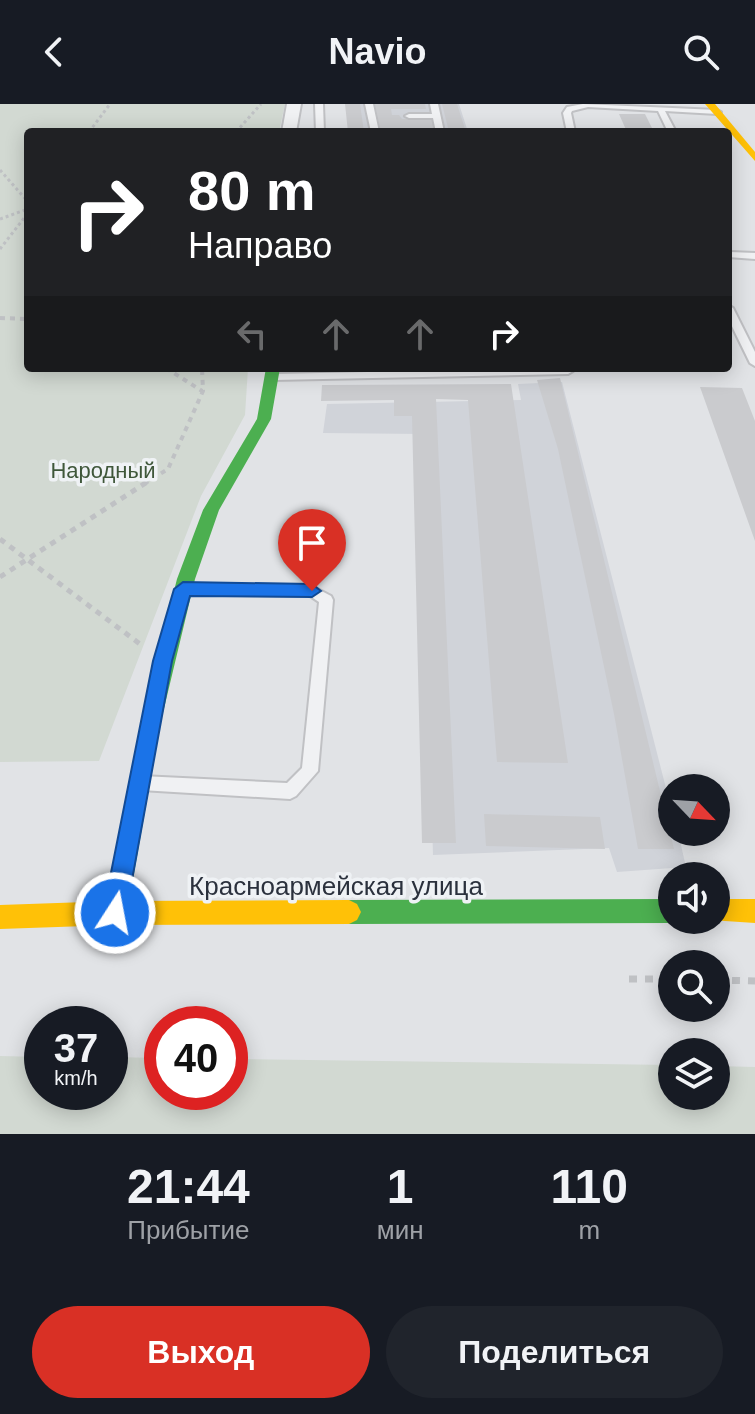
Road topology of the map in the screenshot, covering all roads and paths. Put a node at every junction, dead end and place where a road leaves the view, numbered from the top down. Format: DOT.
graph roads {
  1 [pos="110,104"];
  2 [pos="261,104"];
  3 [pos="294,104"];
  4 [pos="319,104"];
  5 [pos="369,104"];
  6 [pos="434,104"];
  7 [pos="713,108"];
  8 [pos="661,110"];
  9 [pos="409,116"];
  10 [pos="437,116"];
  11 [pos="92,128"];
  12 [pos="240,128"];
  13 [pos="290,128"];
  14 [pos="320,128"];
  15 [pos="374,128"];
  16 [pos="439,128"];
  17 [pos="569,128"];
  18 [pos="670,128"];
  19 [pos="730,128"];
  20 [pos="732,131"];
  21 [pos="755,158"];
  22 [pos="0,170"];
  23 [pos="24,197"];
  24 [pos="24,212"];
  25 [pos="24,216"];
  26 [pos="0,219"];
  27 [pos="0,249"];
  28 [pos="732,254"];
  29 [pos="755,256"];
  30 [pos="732,316"];
  31 [pos="0,318"];
  32 [pos="24,319"];
  33 [pos="755,363"];
  34 [pos="172,372"];
  35 [pos="202,372"];
  36 [pos="372,372"];
  37 [pos="273,373"];
  38 [pos="311,373"];
  39 [pos="203,391"];
  40 [pos="0,539"];
  41 [pos="28,559"];
  42 [pos="0,577"];
  43 [pos="183,589"];
  44 [pos="163,661"];
  45 [pos="140,783"];
  46 [pos="658,911"];
  47 [pos="730,911"];
  48 [pos="755,911"];
  49 [pos="115,913"];
  50 [pos="0,917"];
  51 [pos="629,979"];
  52 [pos="658,979"];
  53 [pos="730,980"];
  54 [pos="755,981"];
  1 -- 11 [label="path"];
  2 -- 12 [label="path"];
  3 -- 13 [label="street"];
  4 -- 14 [label="lane"];
  5 -- 15 [label="lane"];
  6 -- 10 [label="lane"];
  7 -- 8 [label="lane"];
  7 -- 19 [label="street"];
  8 -- 17 [label="lane"];
  8 -- 18 [label="lane"];
  9 -- 10 [label="lane"];
  10 -- 16 [label="lane"];
  20 -- 21 [label="street"];
  22 -- 23 [label="path"];
  24 -- 26 [label="path"];
  25 -- 27 [label="path"];
  28 -- 29 [label="lane"];
  30 -- 33 [label="lane"];
  31 -- 32 [label="path"];
  34 -- 39 [label="path"];
  35 -- 39 [label="path"];
  36 -- 38 [label="lane"];
  37 -- 38 [label="lane"];
  37 -- 43 [label="street"];
  39 -- 41 [label="path"];
  40 -- 41 [label="path"];
  41 -- 42 [label="path"];
  41 -- 44 [label="path"];
  43 -- 44 [label="street"];
  43 -- 45 [label="lane"];
  44 -- 45 [label="street"];
  45 -- 49 [label="street"];
  46 -- 49 [label="street, Красноармейская улица"];
  47 -- 48 [label="street"];
  49 -- 50 [label="street, Красноармейская улица"];
  51 -- 52 [label="path"];
  53 -- 54 [label="path"];
}
